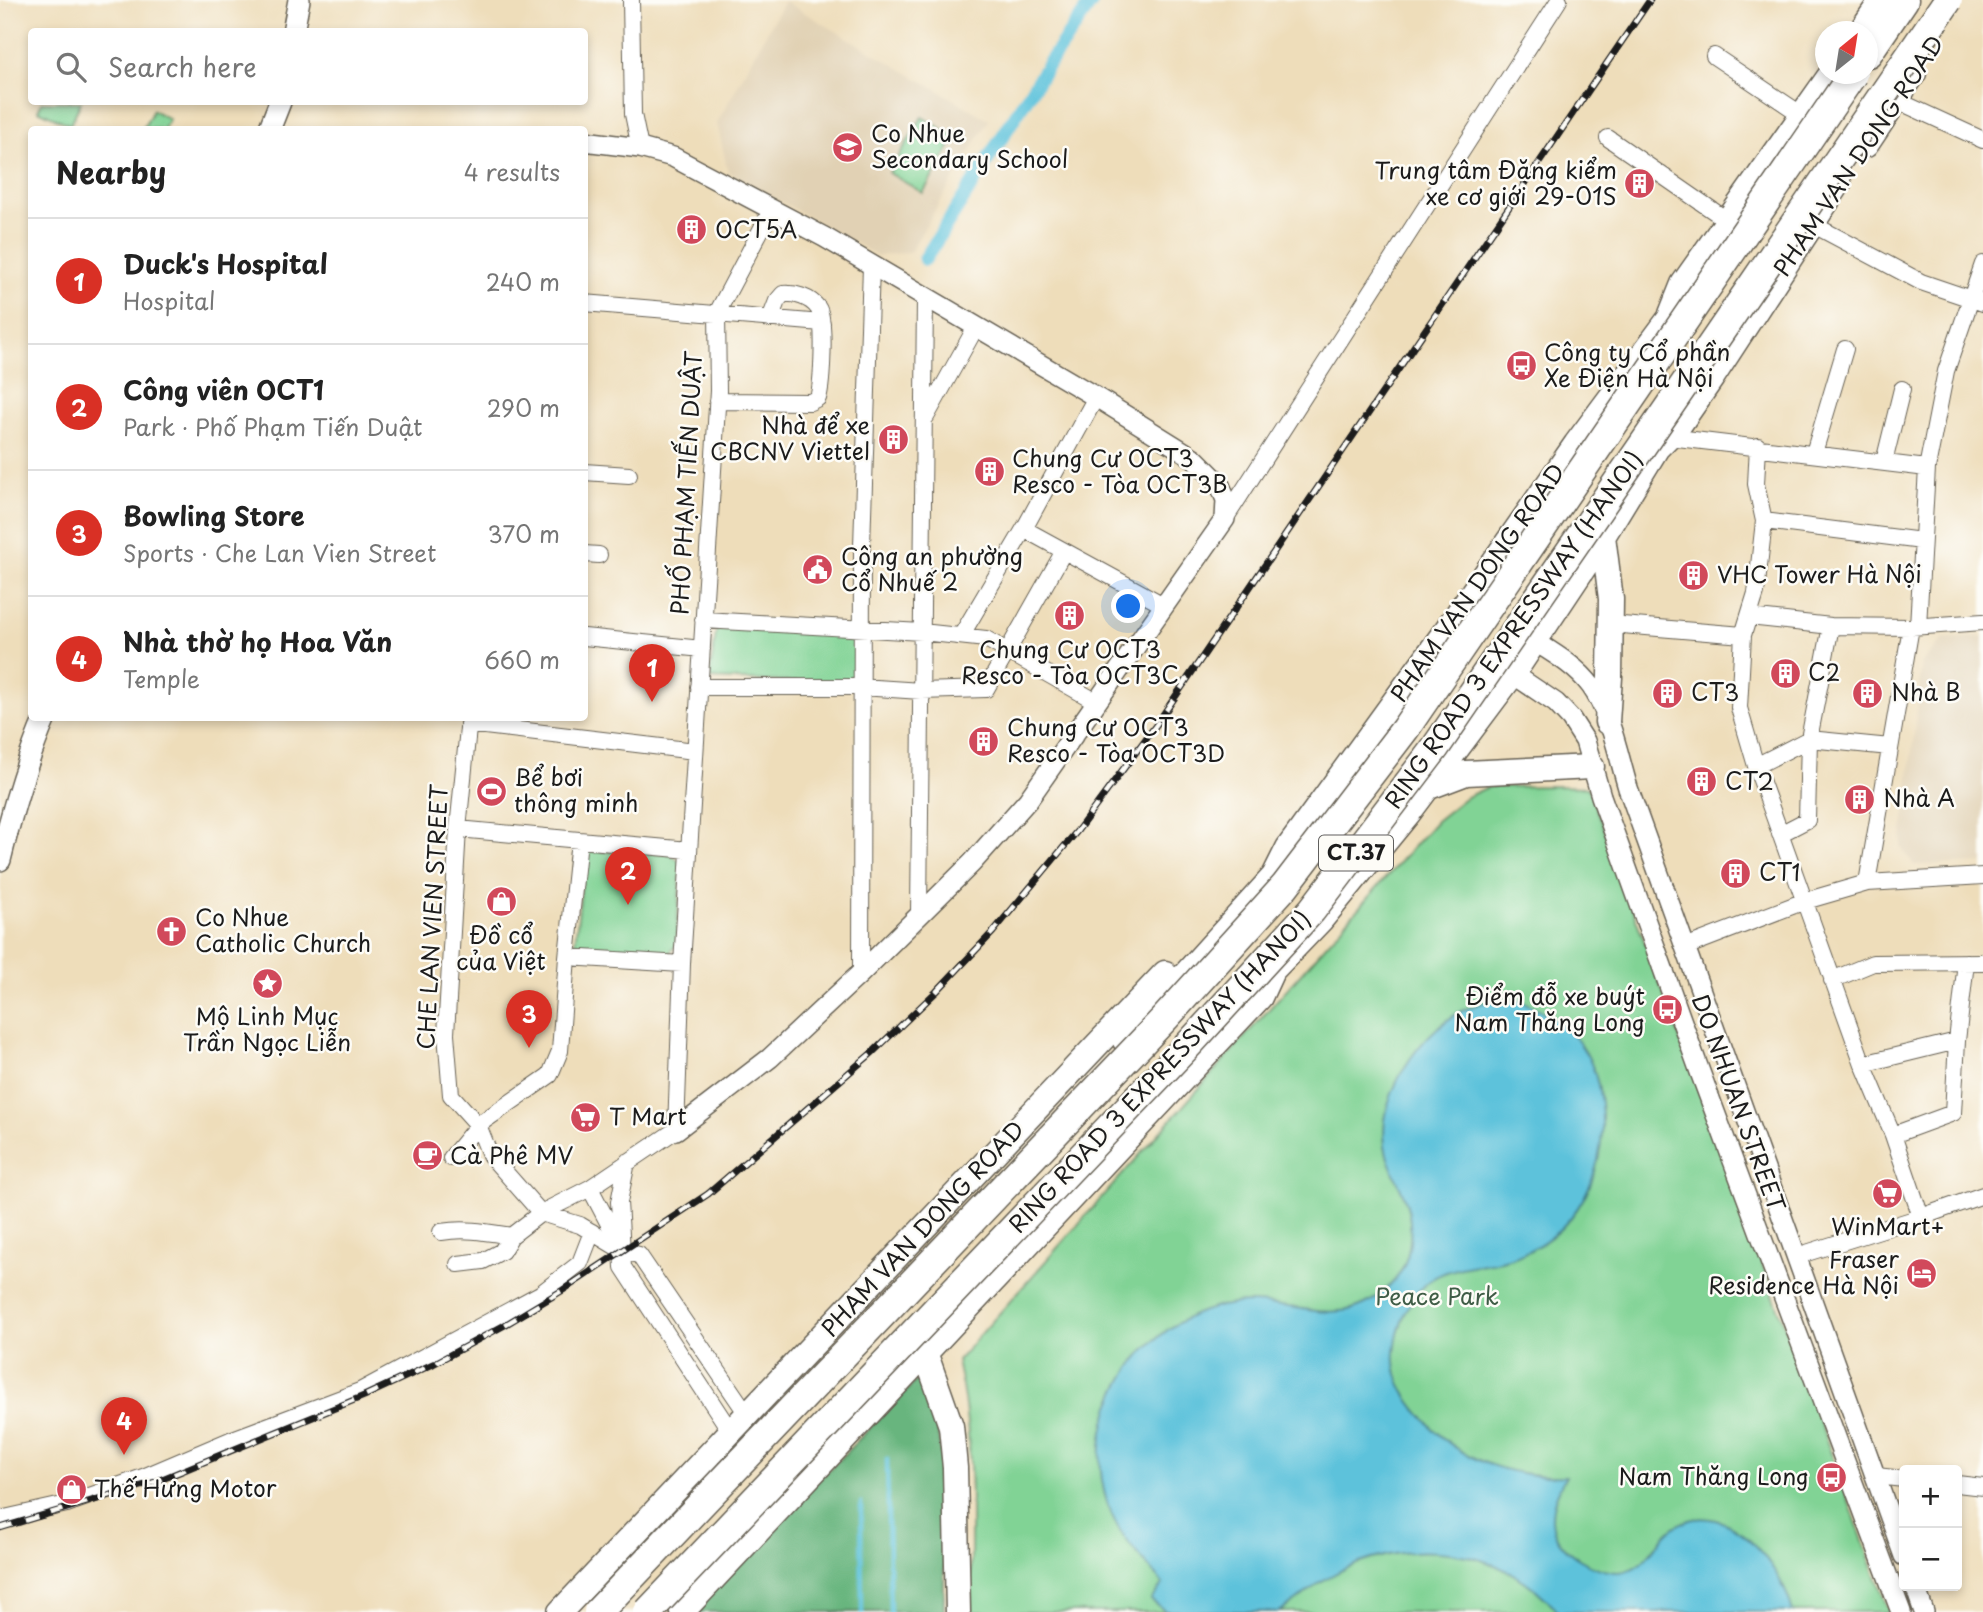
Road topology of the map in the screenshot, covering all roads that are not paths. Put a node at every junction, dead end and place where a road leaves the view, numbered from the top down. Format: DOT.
graph roads {
  1 [pos="299,0"];
  2 [pos="631,0"];
  3 [pos="1559,0"];
  4 [pos="1882,0"];
  5 [pos="1896,0"];
  6 [pos="1904,0"];
  7 [pos="1950,0"];
  8 [pos="1963,0"];
  9 [pos="1868,21"];
  10 [pos="1878,25"];
  11 [pos="294,28"];
  12 [pos="1878,37"];
  13 [pos="1714,56"];
  14 [pos="1824,84"];
  15 [pos="1839,84"];
  16 [pos="1846,84"];
  17 [pos="1896,100"];
  18 [pos="279,105"];
  19 [pos="1802,115"];
  20 [pos="271,126"];
  21 [pos="1608,138"];
  22 [pos="1983,140"];
  23 [pos="588,142"];
  24 [pos="640,148"];
  25 [pos="772,209"];
  26 [pos="1728,221"];
  27 [pos="1812,225"];
  28 [pos="1983,264"];
  29 [pos="871,266"];
  30 [pos="925,297"];
  31 [pos="1977,301"];
  32 [pos="588,303"];
  33 [pos="717,313"];
  34 [pos="770,319"];
  35 [pos="1669,319"];
  36 [pos="822,323"];
  37 [pos="976,327"];
  38 [pos="1845,349"];
  39 [pos="1902,389"];
  40 [pos="1096,397"];
  41 [pos="717,401"];
  42 [pos="924,421"];
  43 [pos="1663,442"];
  44 [pos="1758,446"];
  45 [pos="1814,453"];
  46 [pos="1884,462"];
  47 [pos="1927,468"];
  48 [pos="588,472"];
  49 [pos="629,475"];
  50 [pos="1225,519"];
  51 [pos="1763,521"];
  52 [pos="1024,529"];
  53 [pos="1603,536"];
  54 [pos="1922,541"];
  55 [pos="1064,551"];
  56 [pos="1469,598"];
  57 [pos="1165,606"];
  58 [pos="1749,617"];
  59 [pos="703,620"];
  60 [pos="1983,622"];
  61 [pos="1610,624"];
  62 [pos="1831,626"];
  63 [pos="1914,626"];
  64 [pos="863,629"];
  65 [pos="1447,629"];
  66 [pos="922,632"];
  67 [pos="1744,635"];
  68 [pos="961,636"];
  69 [pos="588,637"];
  70 [pos="1536,642"];
  71 [pos="702,649"];
  72 [pos="1009,651"];
  73 [pos="1513,674"];
  74 [pos="699,687"];
  75 [pos="862,687"];
  76 [pos="922,691"];
  77 [pos="1097,702"];
  78 [pos="44,721"];
  79 [pos="469,721"];
  80 [pos="1607,722"];
  81 [pos="1809,740"];
  82 [pos="1890,747"];
  83 [pos="695,751"];
  84 [pos="1592,766"];
  85 [pos="1756,766"];
  86 [pos="1429,787"];
  87 [pos="458,829"];
  88 [pos="1780,834"];
  89 [pos="579,840"];
  90 [pos="1288,848"];
  91 [pos="689,850"];
  92 [pos="0,860"];
  93 [pos="1983,876"];
  94 [pos="1867,883"];
  95 [pos="1805,901"];
  96 [pos="919,915"];
  97 [pos="1685,947"];
  98 [pos="567,957"];
  99 [pos="1966,962"];
  100 [pos="1983,962"];
  101 [pos="682,964"];
  102 [pos="1272,971"];
  103 [pos="861,973"];
  104 [pos="1832,980"];
  105 [pos="1957,1041"];
  106 [pos="1863,1064"];
  107 [pos="478,1125"];
  108 [pos="676,1129"];
  109 [pos="1893,1135"];
  110 [pos="451,1158"];
  111 [pos="627,1162"];
  112 [pos="590,1188"];
  113 [pos="1983,1195"];
  114 [pos="541,1213"];
  115 [pos="1921,1217"];
  116 [pos="592,1232"];
  117 [pos="441,1233"];
  118 [pos="511,1236"];
  119 [pos="623,1251"];
  120 [pos="1797,1256"];
  121 [pos="458,1264"];
  122 [pos="1825,1335"];
  123 [pos="1801,1343"];
  124 [pos="925,1352"];
  125 [pos="739,1423"];
  126 [pos="1876,1476"];
  127 [pos="1899,1478"];
  128 [pos="1962,1485"];
  129 [pos="1983,1487"];
  130 [pos="0,1519"];
  131 [pos="1899,1542"];
  132 [pos="1917,1591"];
  133 [pos="560,1612"];
  134 [pos="592,1612"];
  135 [pos="598,1612"];
  136 [pos="649,1612"];
  137 [pos="682,1612"];
  138 [pos="958,1612"];
  139 [pos="1901,1612"];
  140 [pos="1924,1612"];
  1 -- 11 [label="main road"];
  2 -- 24 [label="street"];
  3 -- 50 [label="street"];
  4 -- 9 [label="main road"];
  5 -- 10 [label="main road"];
  6 -- 12 [label="highway"];
  7 -- 43 [label="main road, PHAM VAN DONG ROAD"];
  7 -- 136 [label="highway, RING ROAD 3 EXPRESSWAY (HANOI) / CT.37, bridge"];
  8 -- 17 [label="main road, PHAM VAN DONG ROAD"];
  13 -- 19 [label="street"];
  14 -- 19 [label="main road, PHAM VAN DONG ROAD"];
  15 -- 35 [label="main road, PHAM VAN DONG ROAD"];
  16 -- 135 [label="highway, RING ROAD 3 EXPRESSWAY (HANOI) / CT.37, bridge"];
  17 -- 22 [label="street"];
  17 -- 27 [label="main road, PHAM VAN DONG ROAD"];
  18 -- 20 [label="main road"];
  19 -- 26 [label="main road, PHAM VAN DONG ROAD"];
  21 -- 26 [label="street"];
  23 -- 24 [label="street"];
  24 -- 25 [label="street"];
  25 -- 29 [label="street"];
  25 -- 33 [label="street, PHỐ PHẠM TIẾN DUẬT"];
  26 -- 35 [label="main road, PHAM VAN DONG ROAD"];
  27 -- 31 [label="street"];
  27 -- 43 [label="main road, PHAM VAN DONG ROAD"];
  28 -- 31 [label="street"];
  29 -- 30 [label="street"];
  29 -- 64 [label="street"];
  30 -- 37 [label="street"];
  30 -- 42 [label="street"];
  31 -- 47 [label="street"];
  32 -- 33 [label="street"];
  33 -- 34 [label="street"];
  33 -- 41 [label="street, PHỐ PHẠM TIẾN DUẬT"];
  34 -- 36 [label="street"];
  34 -- 36 [label="street"];
  35 -- 56 [label="main road, PHAM VAN DONG ROAD"];
  36 -- 41 [label="street"];
  37 -- 40 [label="street"];
  37 -- 42 [label="street"];
  38 -- 45 [label="street"];
  39 -- 46 [label="street"];
  40 -- 50 [label="street"];
  40 -- 52 [label="street"];
  41 -- 59 [label="street, PHỐ PHẠM TIẾN DUẬT"];
  42 -- 66 [label="street"];
  43 -- 44 [label="street"];
  43 -- 53 [label="main road, PHAM VAN DONG ROAD"];
  44 -- 45 [label="street"];
  44 -- 51 [label="street"];
  45 -- 46 [label="street"];
  46 -- 47 [label="street"];
  47 -- 54 [label="street"];
  48 -- 49 [label="street"];
  50 -- 57 [label="street"];
  51 -- 54 [label="street"];
  51 -- 58 [label="street"];
  52 -- 55 [label="street"];
  52 -- 68 [label="street"];
  53 -- 61 [label="main road"];
  53 -- 70 [label="main road, PHAM VAN DONG ROAD"];
  54 -- 63 [label="street"];
  55 -- 57 [label="street"];
  55 -- 72 [label="street"];
  56 -- 65 [label="main road, PHAM VAN DONG ROAD"];
  56 -- 70 [label="main road"];
  57 -- 77 [label="street"];
  58 -- 62 [label="street"];
  58 -- 67 [label="street"];
  59 -- 64 [label="street"];
  59 -- 71 [label="street, PHỐ PHẠM TIẾN DUẬT"];
  60 -- 63 [label="street"];
  61 -- 67 [label="street"];
  61 -- 80 [label="main road"];
  62 -- 63 [label="street"];
  62 -- 81 [label="street"];
  63 -- 82 [label="street"];
  64 -- 66 [label="street"];
  64 -- 75 [label="street"];
  65 -- 73 [label="main road"];
  65 -- 90 [label="main road, PHAM VAN DONG ROAD"];
  66 -- 68 [label="street"];
  66 -- 76 [label="street"];
  67 -- 85 [label="street"];
  68 -- 72 [label="street"];
  69 -- 71 [label="street"];
  70 -- 73 [label="main road, PHAM VAN DONG ROAD"];
  70 -- 80 [label="street, DO NHUAN STREET"];
  71 -- 74 [label="street, PHỐ PHẠM TIẾN DUẬT"];
  72 -- 76 [label="street"];
  72 -- 77 [label="street"];
  73 -- 84 [label="street, DO NHUAN STREET"];
  73 -- 86 [label="main road, PHAM VAN DONG ROAD"];
  74 -- 75 [label="street"];
  74 -- 83 [label="street, PHỐ PHẠM TIẾN DUẬT"];
  75 -- 76 [label="street"];
  75 -- 103 [label="street"];
  76 -- 96 [label="street"];
  77 -- 96 [label="street"];
  78 -- 92 [label="main road"];
  79 -- 83 [label="street"];
  79 -- 87 [label="street, CHE LAN VIEN STREET"];
  80 -- 97 [label="street, DO NHUAN STREET"];
  81 -- 82 [label="street"];
  81 -- 85 [label="street"];
  81 -- 88 [label="street"];
  82 -- 94 [label="street"];
  83 -- 91 [label="street, PHỐ PHẠM TIẾN DUẬT"];
  84 -- 86 [label="main road"];
  84 -- 123 [label="street, DO NHUAN STREET"];
  85 -- 88 [label="street"];
  86 -- 102 [label="main road, PHAM VAN DONG ROAD"];
  87 -- 89 [label="street"];
  87 -- 107 [label="street, CHE LAN VIEN STREET"];
  88 -- 95 [label="street"];
  89 -- 91 [label="street"];
  89 -- 98 [label="street"];
  90 -- 125 [label="main road, PHAM VAN DONG ROAD"];
  90 -- 134 [label="main road, PHAM VAN DONG ROAD"];
  91 -- 101 [label="street, PHỐ PHẠM TIẾN DUẬT"];
  93 -- 94 [label="street"];
  94 -- 95 [label="street"];
  95 -- 97 [label="street"];
  95 -- 104 [label="street"];
  96 -- 103 [label="street"];
  97 -- 120 [label="street, DO NHUAN STREET"];
  98 -- 101 [label="street"];
  98 -- 107 [label="street"];
  99 -- 100 [label="street"];
  99 -- 104 [label="street"];
  99 -- 105 [label="street"];
  101 -- 108 [label="street, PHỐ PHẠM TIẾN DUẬT"];
  102 -- 124 [label="main road, PHAM VAN DONG ROAD"];
  102 -- 136 [label="main road, PHAM VAN DONG ROAD"];
  103 -- 108 [label="street"];
  104 -- 106 [label="street"];
  105 -- 106 [label="street"];
  105 -- 109 [label="street"];
  106 -- 109 [label="street"];
  107 -- 110 [label="street"];
  107 -- 114 [label="street, CHE LAN VIEN STREET"];
  108 -- 111 [label="street"];
  109 -- 115 [label="street"];
  111 -- 112 [label="street"];
  111 -- 119 [label="street"];
  112 -- 114 [label="street"];
  112 -- 119 [label="street"];
  113 -- 115 [label="street"];
  114 -- 116 [label="street"];
  114 -- 118 [label="street"];
  115 -- 120 [label="street"];
  116 -- 119 [label="street"];
  116 -- 130 [label="street"];
  117 -- 118 [label="street"];
  118 -- 121 [label="street"];
  119 -- 125 [label="street"];
  119 -- 125 [label="street"];
  120 -- 122 [label="street, DO NHUAN STREET"];
  122 -- 123 [label="street"];
  122 -- 126 [label="street, DO NHUAN STREET"];
  123 -- 139 [label="street, DO NHUAN STREET"];
  124 -- 137 [label="main road, PHAM VAN DONG ROAD"];
  124 -- 138 [label="main road"];
  125 -- 133 [label="main road, PHAM VAN DONG ROAD"];
  126 -- 127 [label="street"];
  126 -- 131 [label="street, DO NHUAN STREET"];
  128 -- 129 [label="street"];
  132 -- 140 [label="street"];
}
